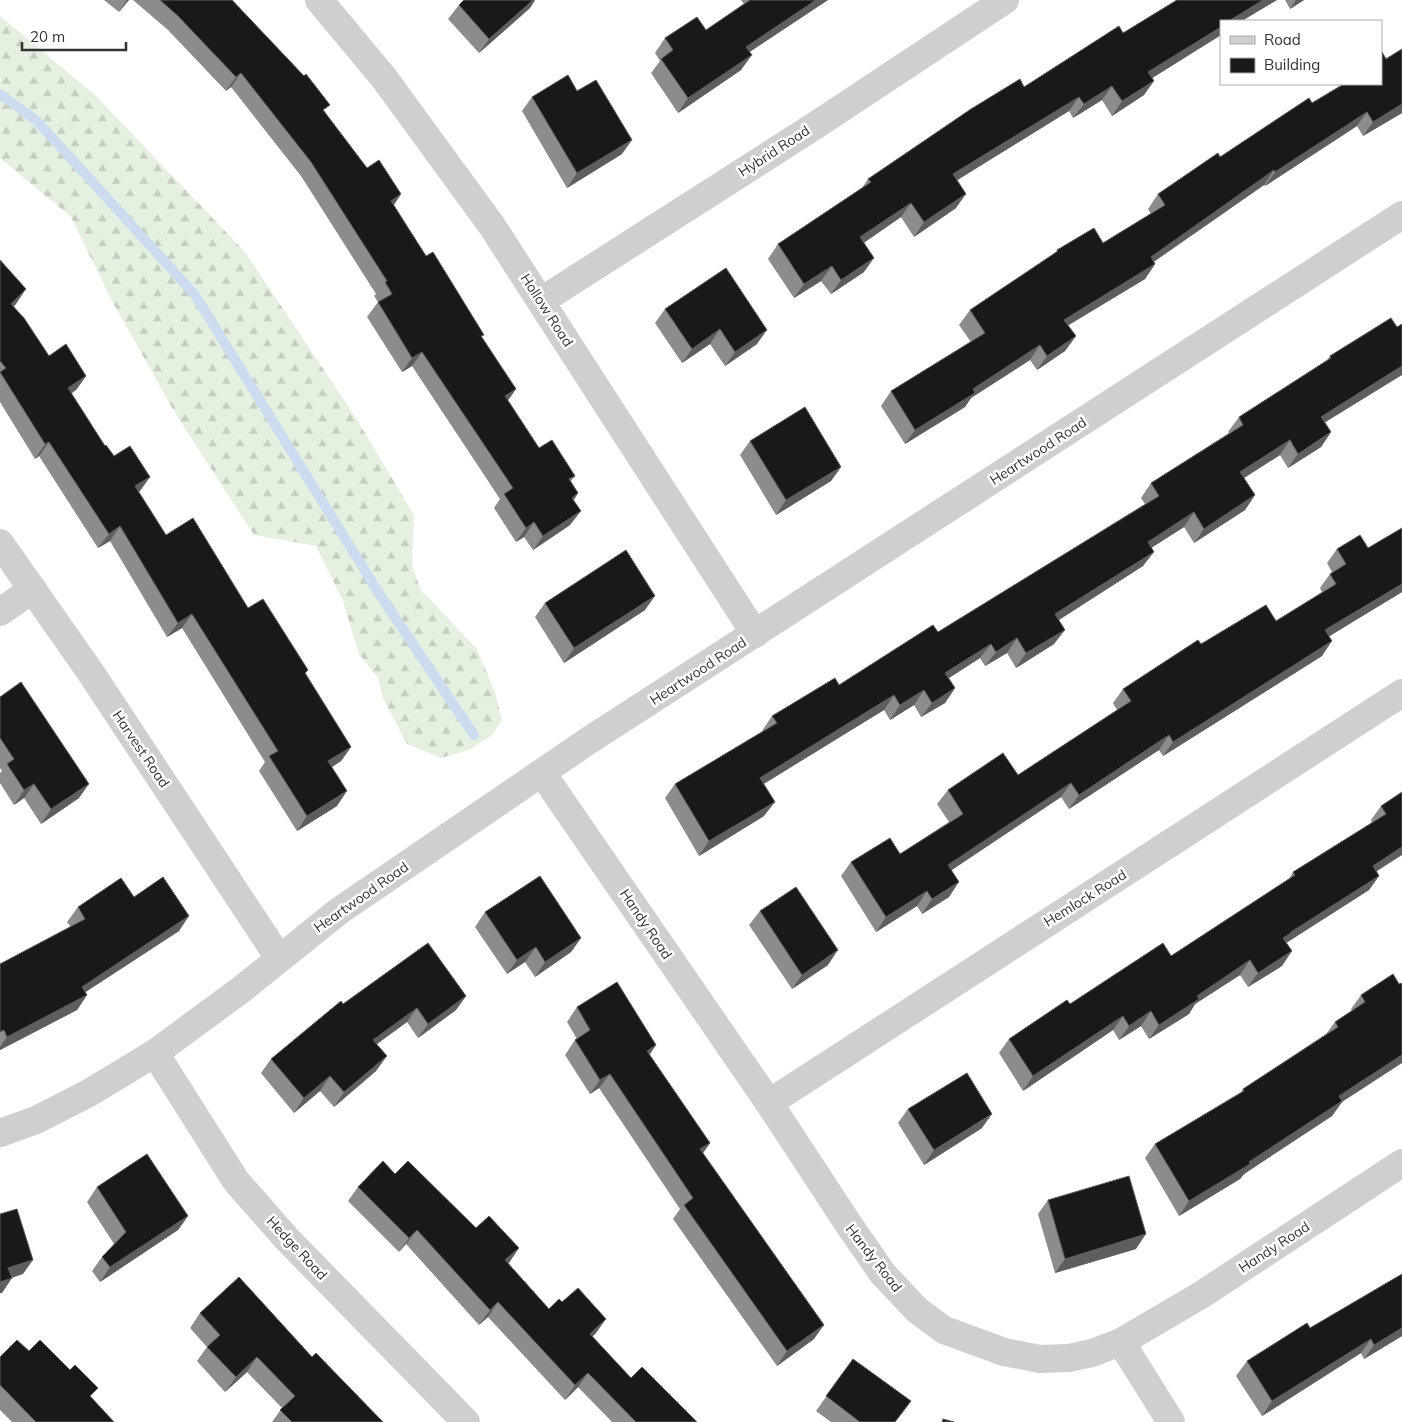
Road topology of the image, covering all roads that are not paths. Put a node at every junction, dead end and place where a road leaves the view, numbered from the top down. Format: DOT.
graph roads {
  1 [pos="1006,0"];
  2 [pos="325,2"];
  3 [pos="1402,215"];
  4 [pos="541,301"];
  5 [pos="0,543"];
  6 [pos="33,589"];
  7 [pos="0,612"];
  8 [pos="755,634"];
  9 [pos="1402,693"];
  10 [pos="542,773"];
  11 [pos="279,958"];
  12 [pos="155,1053"];
  13 [pos="768,1103"];
  14 [pos="0,1133"];
  15 [pos="1402,1163"];
  16 [pos="1121,1342"];
  17 [pos="466,1422"];
  18 [pos="1170,1422"];
  1 -- 4 [label="street, Hybrid Road"];
  2 -- 4 [label="street, Hollow Road"];
  3 -- 8 [label="street, Heartwood Road"];
  4 -- 8 [label="street, Hollow Road"];
  5 -- 6 [label="street, Harvest Road"];
  6 -- 7 [label="street"];
  6 -- 11 [label="street, Harvest Road"];
  8 -- 10 [label="street, Heartwood Road"];
  9 -- 13 [label="street, Hemlock Road"];
  10 -- 11 [label="street, Heartwood Road"];
  10 -- 13 [label="street, Handy Road"];
  11 -- 12 [label="street, Heartwood Road"];
  12 -- 14 [label="street, Heartwood Road"];
  12 -- 17 [label="street, Hedge Road"];
  13 -- 16 [label="street, Handy Road"];
  15 -- 16 [label="street, Handy Road"];
  16 -- 18 [label="street"];
}
